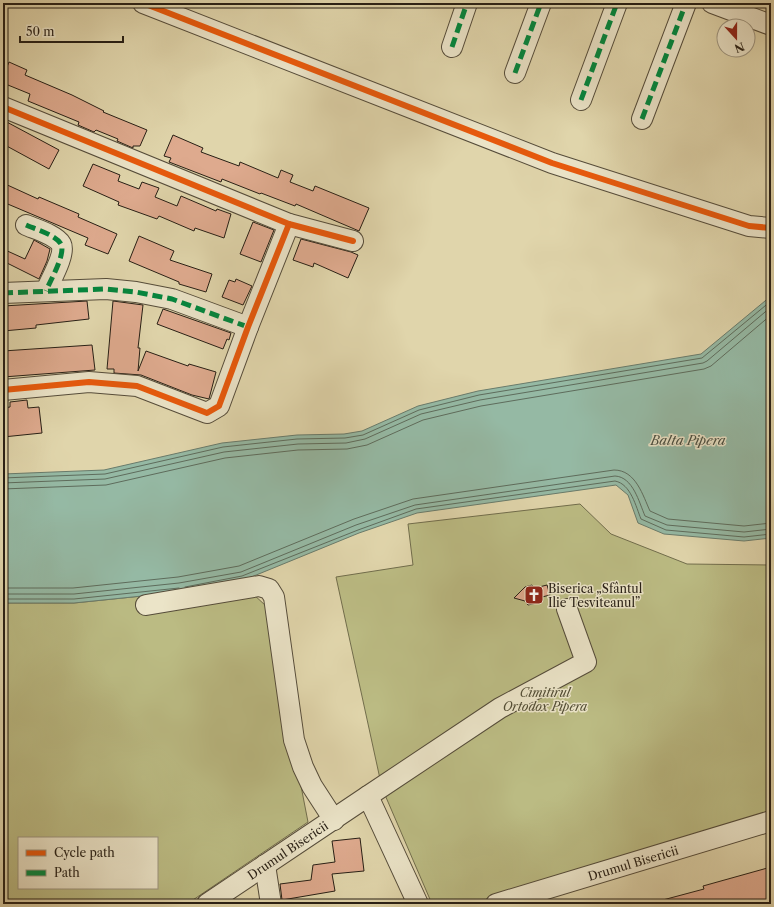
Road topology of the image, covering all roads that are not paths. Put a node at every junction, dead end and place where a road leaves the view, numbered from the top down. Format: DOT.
graph roads {
  1 [pos="143,3"];
  2 [pos="467,3"];
  3 [pos="541,3"];
  4 [pos="617,3"];
  5 [pos="712,3"];
  6 [pos="679,5"];
  7 [pos="771,25"];
  8 [pos="452,47"];
  9 [pos="515,73"];
  10 [pos="581,100"];
  11 [pos="3,107"];
  12 [pos="642,119"];
  13 [pos="289,224"];
  14 [pos="26,225"];
  15 [pos="771,228"];
  16 [pos="353,241"];
  17 [pos="46,291"];
  18 [pos="3,293"];
  19 [pos="248,327"];
  20 [pos="3,390"];
  21 [pos="146,605"];
  22 [pos="567,609"];
  23 [pos="375,792"];
  24 [pos="334,820"];
  25 [pos="771,821"];
  26 [pos="265,865"];
  27 [pos="207,904"];
  28 [pos="271,904"];
  29 [pos="418,904"];
  30 [pos="496,904"];
  1 -- 15 [label="street"];
  2 -- 8 [label="street"];
  3 -- 9 [label="street"];
  4 -- 10 [label="street"];
  5 -- 7 [label="street"];
  6 -- 12 [label="street"];
  11 -- 13 [label="street"];
  13 -- 16 [label="street"];
  13 -- 19 [label="street"];
  14 -- 17 [label="street"];
  17 -- 18 [label="street"];
  17 -- 19 [label="street"];
  19 -- 20 [label="street"];
  21 -- 24 [label="street"];
  22 -- 23 [label="street, Drumul Bisericii"];
  23 -- 24 [label="street, Drumul Bisericii"];
  23 -- 29 [label="street"];
  24 -- 26 [label="street, Drumul Bisericii"];
  25 -- 30 [label="street, Drumul Bisericii"];
  26 -- 27 [label="street, Drumul Bisericii"];
  26 -- 28 [label="street"];
}
